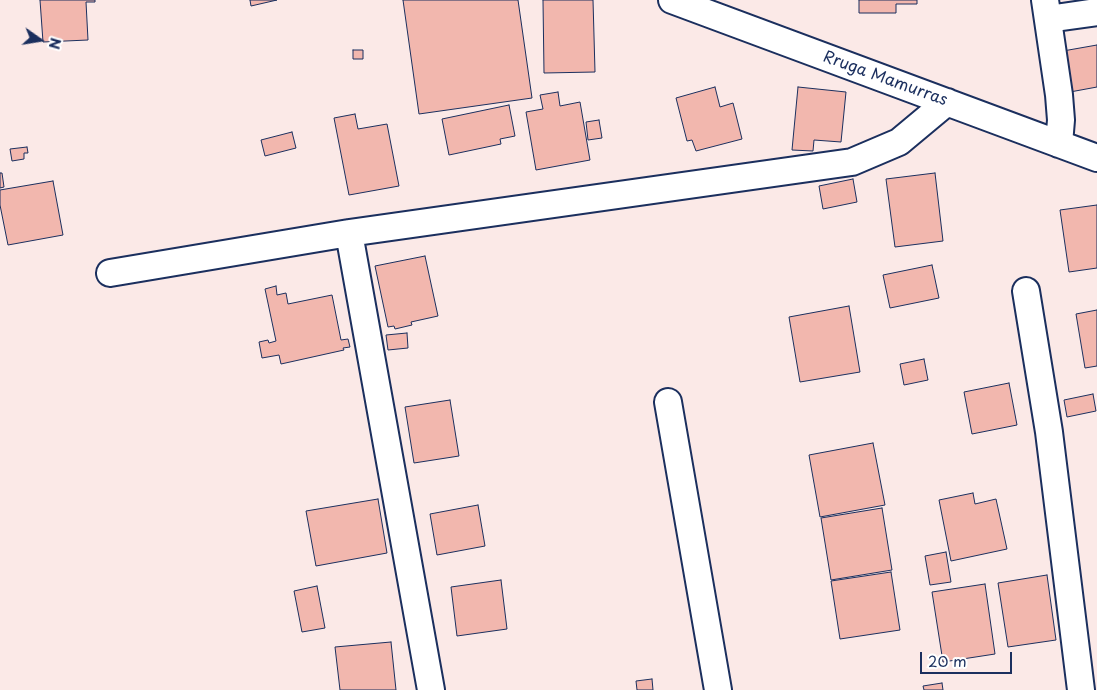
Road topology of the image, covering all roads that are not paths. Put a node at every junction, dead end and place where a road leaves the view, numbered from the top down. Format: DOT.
graph roads {
  1 [pos="672,0"];
  2 [pos="1046,10"];
  3 [pos="1097,12"];
  4 [pos="947,102"];
  5 [pos="1059,144"];
  6 [pos="1097,158"];
  7 [pos="349,233"];
  8 [pos="110,273"];
  9 [pos="1026,291"];
  10 [pos="668,402"];
  11 [pos="430,690"];
  12 [pos="718,690"];
  13 [pos="1081,690"];
  1 -- 4 [label="street, Rruga Mamurras"];
  2 -- 3 [label="street"];
  2 -- 5 [label="street"];
  4 -- 5 [label="street, Rruga Mamurras"];
  4 -- 7 [label="street"];
  5 -- 6 [label="street, Rruga Mamurras"];
  7 -- 8 [label="street"];
  7 -- 11 [label="street"];
  9 -- 13 [label="street"];
  10 -- 12 [label="street"];
}
